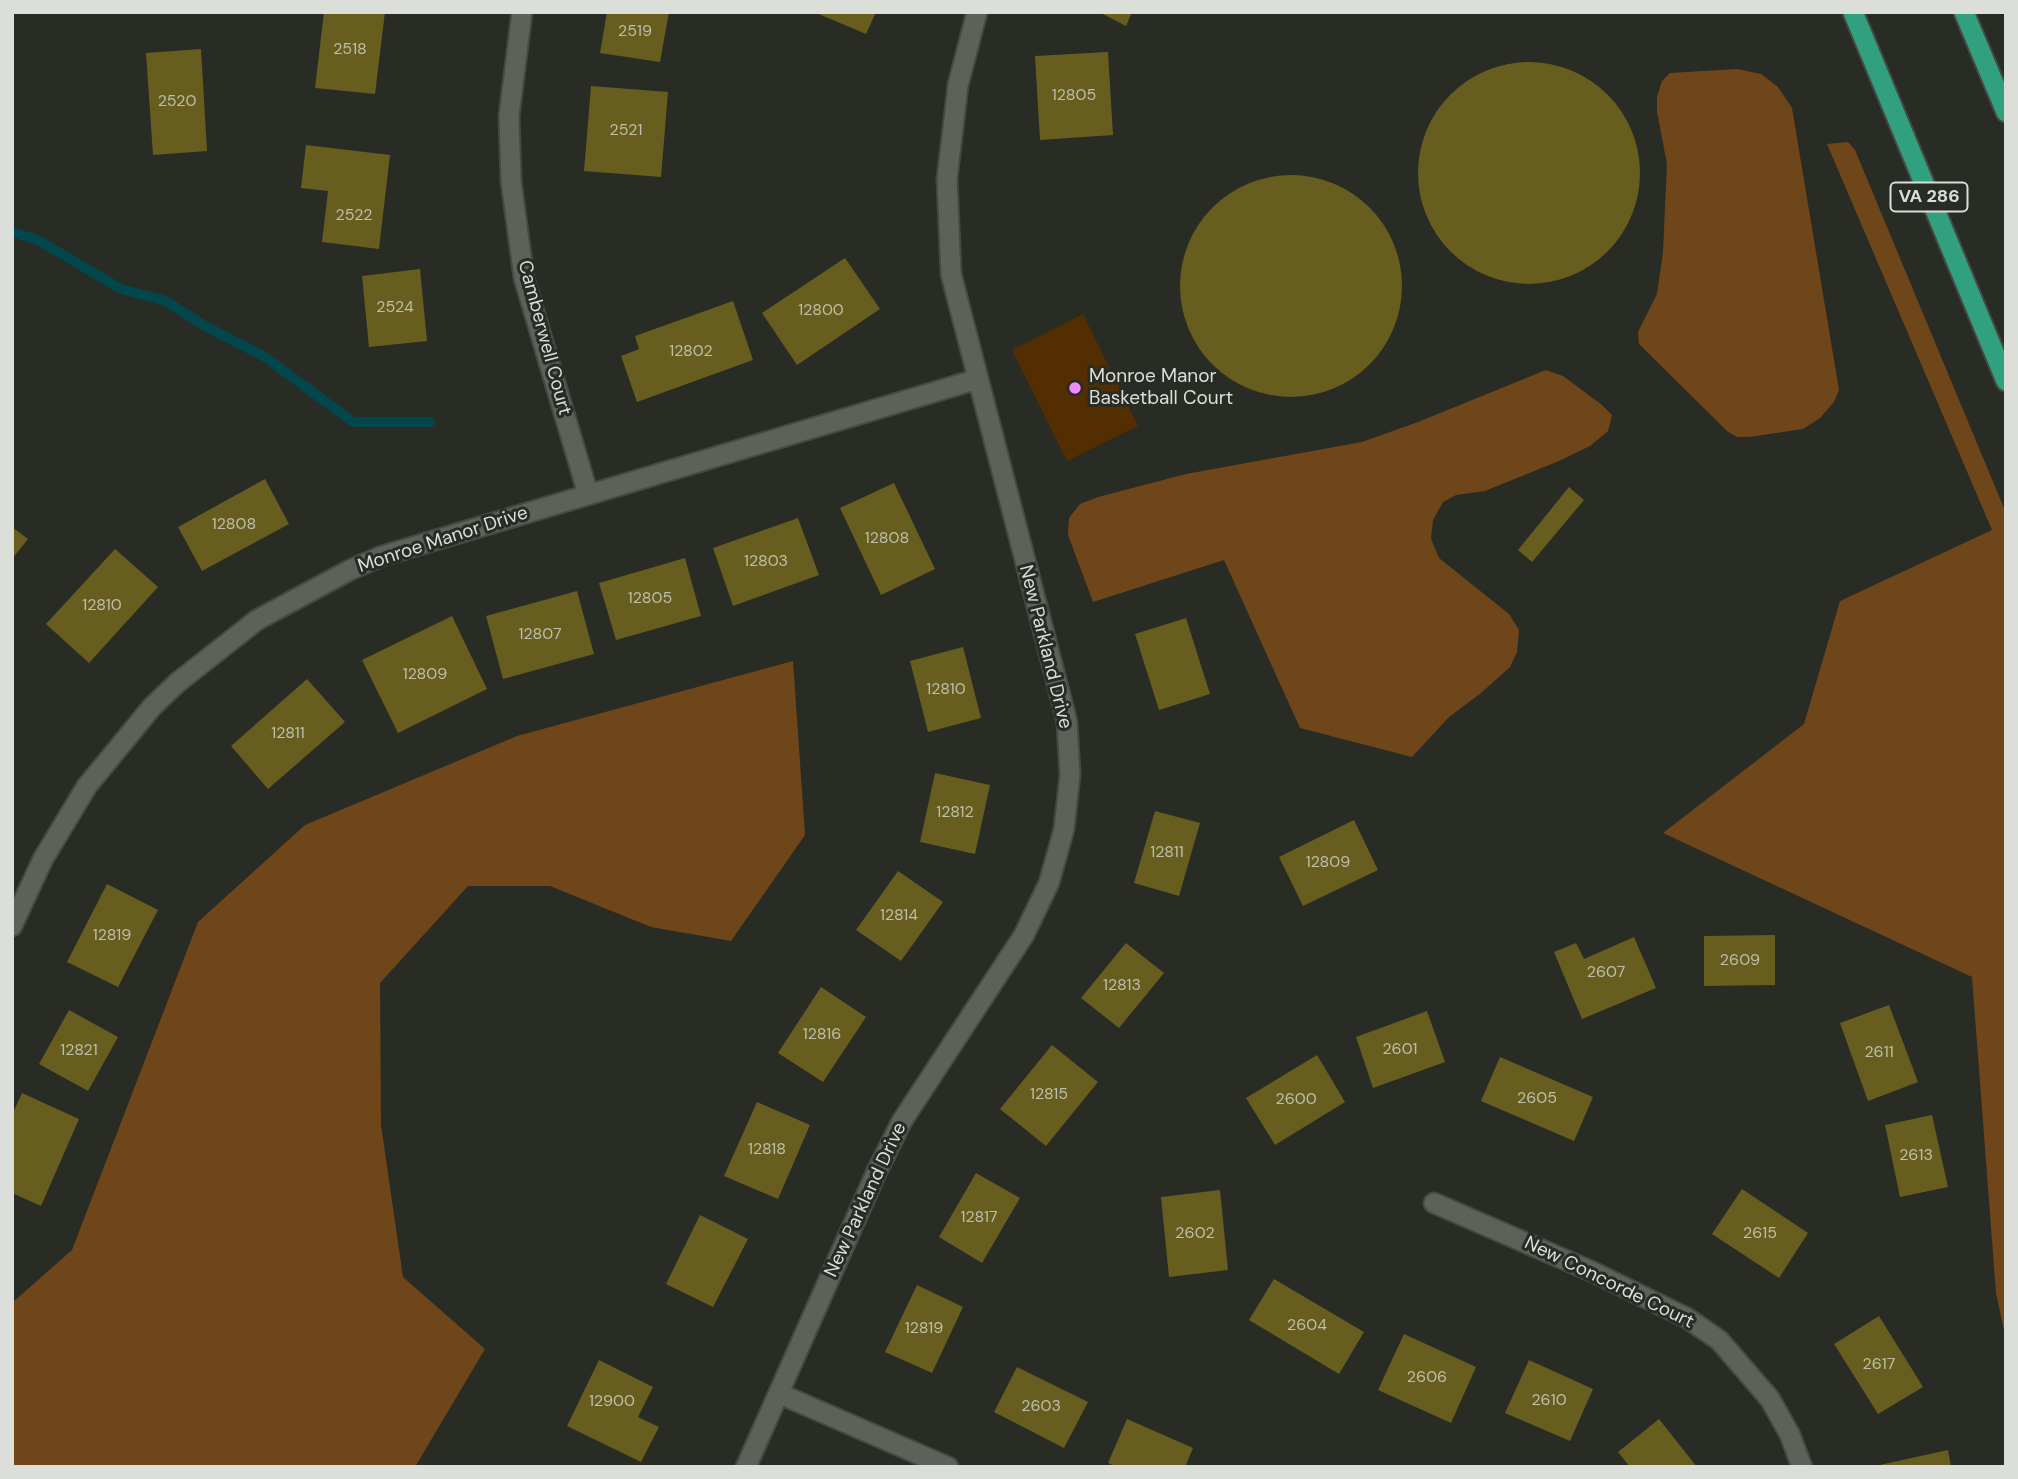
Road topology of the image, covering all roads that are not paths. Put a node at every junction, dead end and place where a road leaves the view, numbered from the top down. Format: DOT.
graph roads {
  1 [pos="522,12"];
  2 [pos="977,12"];
  3 [pos="1853,12"];
  4 [pos="1964,12"];
  5 [pos="2006,112"];
  6 [pos="978,379"];
  7 [pos="2006,381"];
  8 [pos="588,494"];
  9 [pos="12,926"];
  10 [pos="1434,1203"];
  11 [pos="780,1394"];
  12 [pos="746,1467"];
  13 [pos="948,1467"];
  14 [pos="1802,1467"];
  1 -- 8 [label="street, Camberwell Court"];
  2 -- 6 [label="street, New Parkland Drive"];
  3 -- 7 [label="highway, VA 286"];
  4 -- 5 [label="highway"];
  6 -- 8 [label="street, Monroe Manor Drive"];
  6 -- 11 [label="street, New Parkland Drive"];
  8 -- 9 [label="street, Monroe Manor Drive"];
  10 -- 14 [label="street, New Concorde Court"];
  11 -- 12 [label="street, New Parkland Drive"];
  11 -- 13 [label="street"];
}
